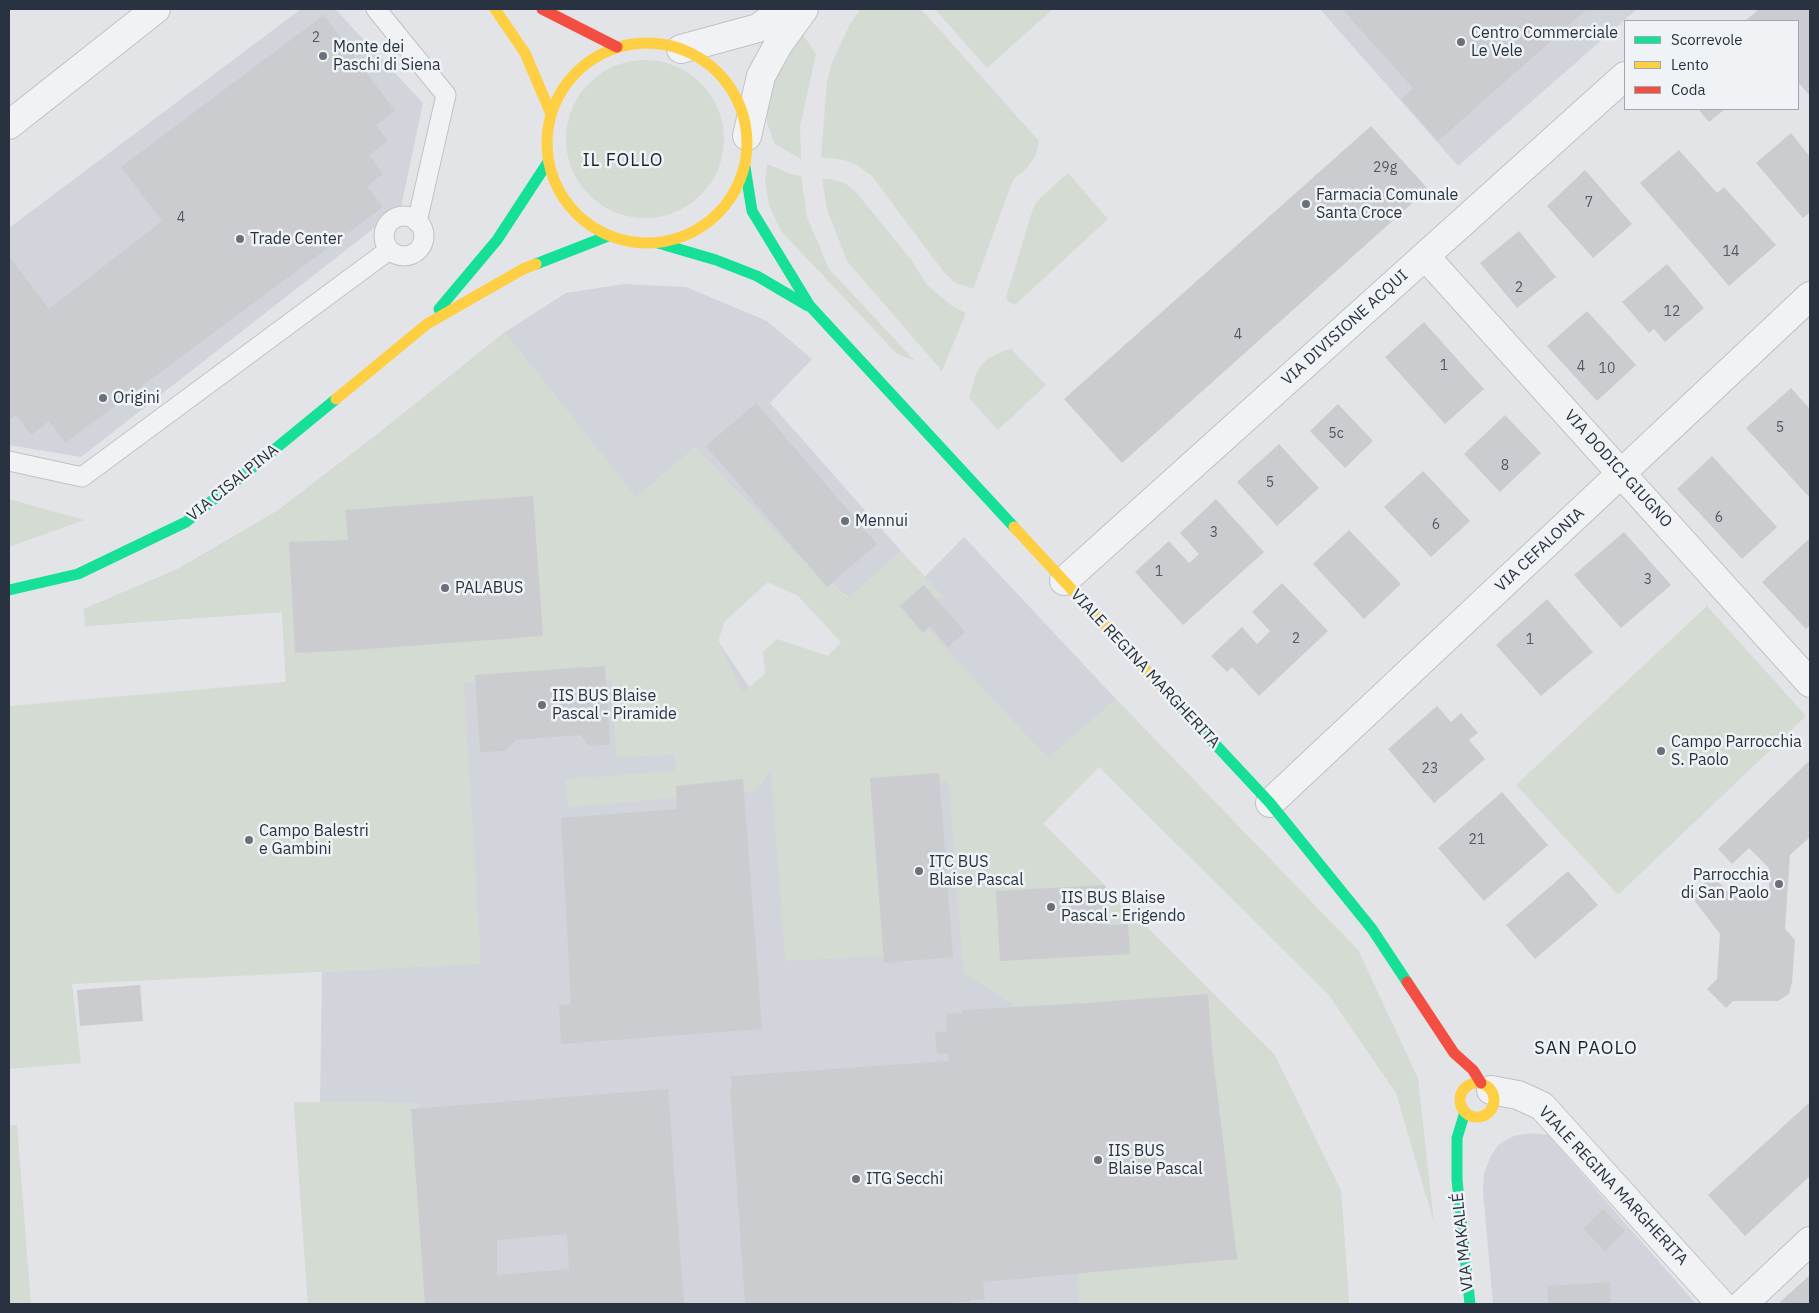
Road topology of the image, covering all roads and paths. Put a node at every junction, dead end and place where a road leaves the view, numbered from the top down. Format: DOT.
graph roads {
  1 [pos="156,9"];
  2 [pos="376,9"];
  3 [pos="495,9"];
  4 [pos="542,9"];
  5 [pos="784,9"];
  6 [pos="804,9"];
  7 [pos="617,47"];
  8 [pos="681,49"];
  9 [pos="1624,77"];
  10 [pos="551,114"];
  11 [pos="9,125"];
  12 [pos="747,136"];
  13 [pos="548,162"];
  14 [pos="744,167"];
  15 [pos="417,222"];
  16 [pos="608,236"];
  17 [pos="658,243"];
  18 [pos="389,250"];
  19 [pos="1425,256"];
  20 [pos="1810,296"];
  21 [pos="810,306"];
  22 [pos="428,324"];
  23 [pos="9,462"];
  24 [pos="1622,474"];
  25 [pos="1064,581"];
  26 [pos="9,590"];
  27 [pos="1810,683"];
  28 [pos="1270,803"];
  29 [pos="1454,1053"];
  30 [pos="1455,1067"];
  31 [pos="1487,1094"];
  32 [pos="1464,1112"];
  33 [pos="1482,1128"];
  34 [pos="1469,1154"];
  35 [pos="1457,1180"];
  36 [pos="1810,1241"];
  37 [pos="1470,1304"];
  38 [pos="1721,1304"];
  39 [pos="1743,1304"];
  1 -- 11 [label="street"];
  2 -- 15 [label="lane"];
  3 -- 10 [label="main road, VIALE REGINA MARGHERITA"];
  4 -- 7 [label="main road"];
  5 -- 8 [label="street"];
  6 -- 12 [label="street"];
  7 -- 8 [label="main road, VIALE REGINA MARGHERITA"];
  7 -- 10 [label="main road, VIALE REGINA MARGHERITA"];
  8 -- 12 [label="main road, VIALE REGINA MARGHERITA"];
  9 -- 19 [label="street, VIA DIVISIONE ACQUI"];
  10 -- 13 [label="main road, VIALE REGINA MARGHERITA"];
  12 -- 14 [label="main road, VIALE REGINA MARGHERITA"];
  13 -- 16 [label="main road, VIALE REGINA MARGHERITA"];
  13 -- 22 [label="main road, VIA CISALPINA"];
  14 -- 17 [label="main road, VIALE REGINA MARGHERITA"];
  14 -- 21 [label="main road, VIALE REGINA MARGHERITA"];
  15 -- 18 [label="lane"];
  15 -- 18 [label="lane"];
  16 -- 17 [label="main road, VIALE REGINA MARGHERITA"];
  16 -- 22 [label="main road, VIA CISALPINA"];
  17 -- 21 [label="main road, VIALE REGINA MARGHERITA"];
  18 -- 23 [label="lane"];
  19 -- 24 [label="street, VIA DODICI GIUGNO"];
  19 -- 25 [label="street, VIA DIVISIONE ACQUI"];
  20 -- 24 [label="street, VIA CEFALONIA"];
  21 -- 25 [label="main road, VIALE REGINA MARGHERITA"];
  22 -- 26 [label="main road, VIA CISALPINA"];
  24 -- 27 [label="street, VIA DODICI GIUGNO"];
  24 -- 28 [label="street, VIA CEFALONIA"];
  25 -- 28 [label="main road, VIALE REGINA MARGHERITA"];
  28 -- 29 [label="main road, VIALE REGINA MARGHERITA"];
  29 -- 30 [label="main road, VIALE REGINA MARGHERITA"];
  29 -- 31 [label="main road, VIALE REGINA MARGHERITA"];
  31 -- 32 [label="main road"];
  31 -- 32 [label="main road"];
  31 -- 33 [label="main road"];
  31 -- 38 [label="street, VIALE REGINA MARGHERITA"];
  32 -- 35 [label="main road, VIA MAKALLÉ"];
  34 -- 35 [label="main road, VIA MAKALLÉ"];
  35 -- 37 [label="main road, VIA MAKALLÉ"];
  36 -- 39 [label="street"];
}
